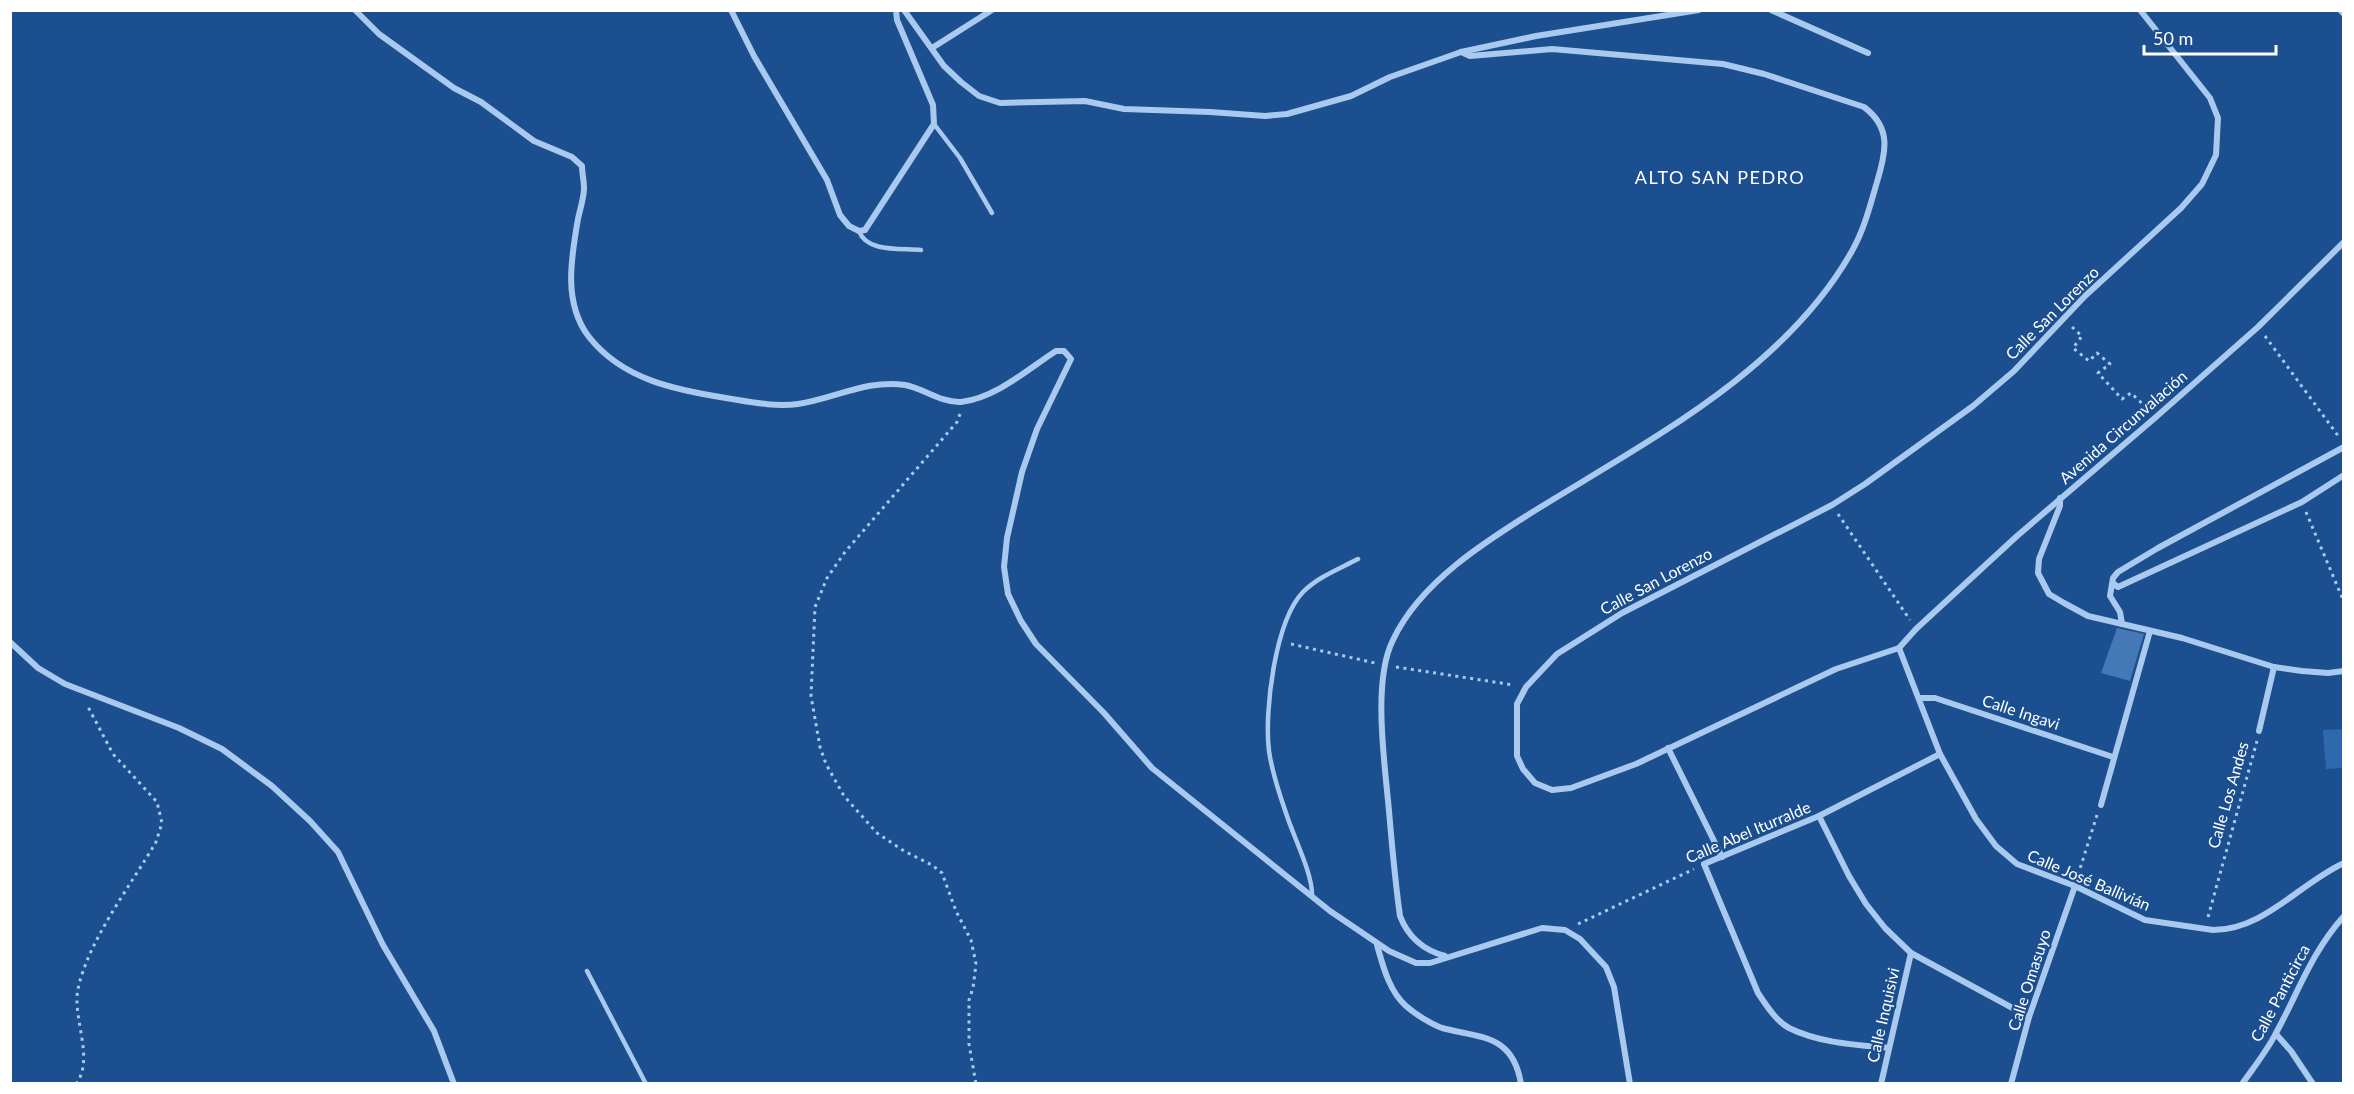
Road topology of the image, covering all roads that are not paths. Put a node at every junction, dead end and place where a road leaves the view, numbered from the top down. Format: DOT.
graph roads {
  1 [pos="355,10"];
  2 [pos="731,10"];
  3 [pos="896,10"];
  4 [pos="904,10"];
  5 [pos="992,10"];
  6 [pos="1700,10"];
  7 [pos="1771,10"];
  8 [pos="2140,10"];
  9 [pos="2340,10"];
  10 [pos="2343,14"];
  11 [pos="932,48"];
  12 [pos="1461,52"];
  13 [pos="1869,53"];
  14 [pos="934,124"];
  15 [pos="992,213"];
  16 [pos="859,231"];
  17 [pos="2343,242"];
  18 [pos="921,250"];
  19 [pos="2343,445"];
  20 [pos="2343,475"];
  21 [pos="2060,498"];
  22 [pos="1358,559"];
  23 [pos="2114,584"];
  24 [pos="2122,624"];
  25 [pos="2150,631"];
  26 [pos="10,642"];
  27 [pos="1899,648"];
  28 [pos="2274,667"];
  29 [pos="2343,671"];
  30 [pos="1919,698"];
  31 [pos="2259,731"];
  32 [pos="1668,748"];
  33 [pos="1940,754"];
  34 [pos="2113,757"];
  35 [pos="2101,805"];
  36 [pos="1819,816"];
  37 [pos="1722,857"];
  38 [pos="2343,863"];
  39 [pos="2075,886"];
  40 [pos="1312,896"];
  41 [pos="2343,916"];
  42 [pos="1376,944"];
  43 [pos="1911,953"];
  44 [pos="1446,956"];
  45 [pos="587,971"];
  46 [pos="2029,1017"];
  47 [pos="2276,1034"];
  48 [pos="1889,1048"];
  49 [pos="454,1083"];
  50 [pos="646,1083"];
  51 [pos="1521,1083"];
  52 [pos="1630,1083"];
  53 [pos="1881,1083"];
  54 [pos="2011,1083"];
  55 [pos="2242,1083"];
  56 [pos="2313,1083"];
  1 -- 40 [label="street"];
  2 -- 16 [label="street"];
  3 -- 14 [label="street"];
  4 -- 11 [label="street"];
  5 -- 11 [label="street"];
  6 -- 12 [label="street"];
  7 -- 13 [label="street"];
  8 -- 32 [label="street, Calle San Lorenzo"];
  9 -- 10 [label="street"];
  11 -- 12 [label="street"];
  12 -- 44 [label="street"];
  14 -- 15 [label="lane"];
  14 -- 16 [label="street"];
  16 -- 18 [label="lane"];
  17 -- 21 [label="street, Avenida Circunvalación"];
  19 -- 23 [label="street"];
  20 -- 23 [label="street"];
  21 -- 24 [label="street, Avenida Circunvalación"];
  21 -- 27 [label="street, Calle San Lorenzo"];
  22 -- 40 [label="lane"];
  23 -- 24 [label="street"];
  24 -- 25 [label="street, Avenida Circunvalación"];
  25 -- 28 [label="street, Avenida Circunvalación"];
  25 -- 34 [label="street"];
  26 -- 49 [label="street"];
  27 -- 30 [label="street, Calle José Ballivián"];
  27 -- 32 [label="street, Calle San Lorenzo"];
  28 -- 29 [label="street, Avenida Circunvalación"];
  28 -- 31 [label="street, Calle Los Andes"];
  30 -- 33 [label="street, Calle José Ballivián"];
  30 -- 34 [label="street, Calle Ingavi"];
  32 -- 37 [label="street"];
  33 -- 36 [label="street, Calle Abel Iturralde"];
  33 -- 39 [label="street, Calle José Ballivián"];
  34 -- 35 [label="street"];
  36 -- 37 [label="street, Calle Abel Iturralde"];
  36 -- 43 [label="street"];
  37 -- 48 [label="street, Calle Abel Iturralde"];
  38 -- 39 [label="street, Calle José Ballivián"];
  39 -- 46 [label="street, Calle Omasuyo"];
  40 -- 42 [label="street"];
  41 -- 47 [label="street, Calle Panticirca"];
  42 -- 44 [label="street"];
  42 -- 51 [label="street"];
  43 -- 46 [label="street"];
  43 -- 48 [label="street, Calle Inquisivi"];
  44 -- 52 [label="street"];
  45 -- 50 [label="lane"];
  46 -- 54 [label="street, Calle Omasuyo"];
  47 -- 55 [label="street, Calle Panticirca"];
  47 -- 56 [label="street"];
  48 -- 53 [label="street, Calle Inquisivi"];
}
